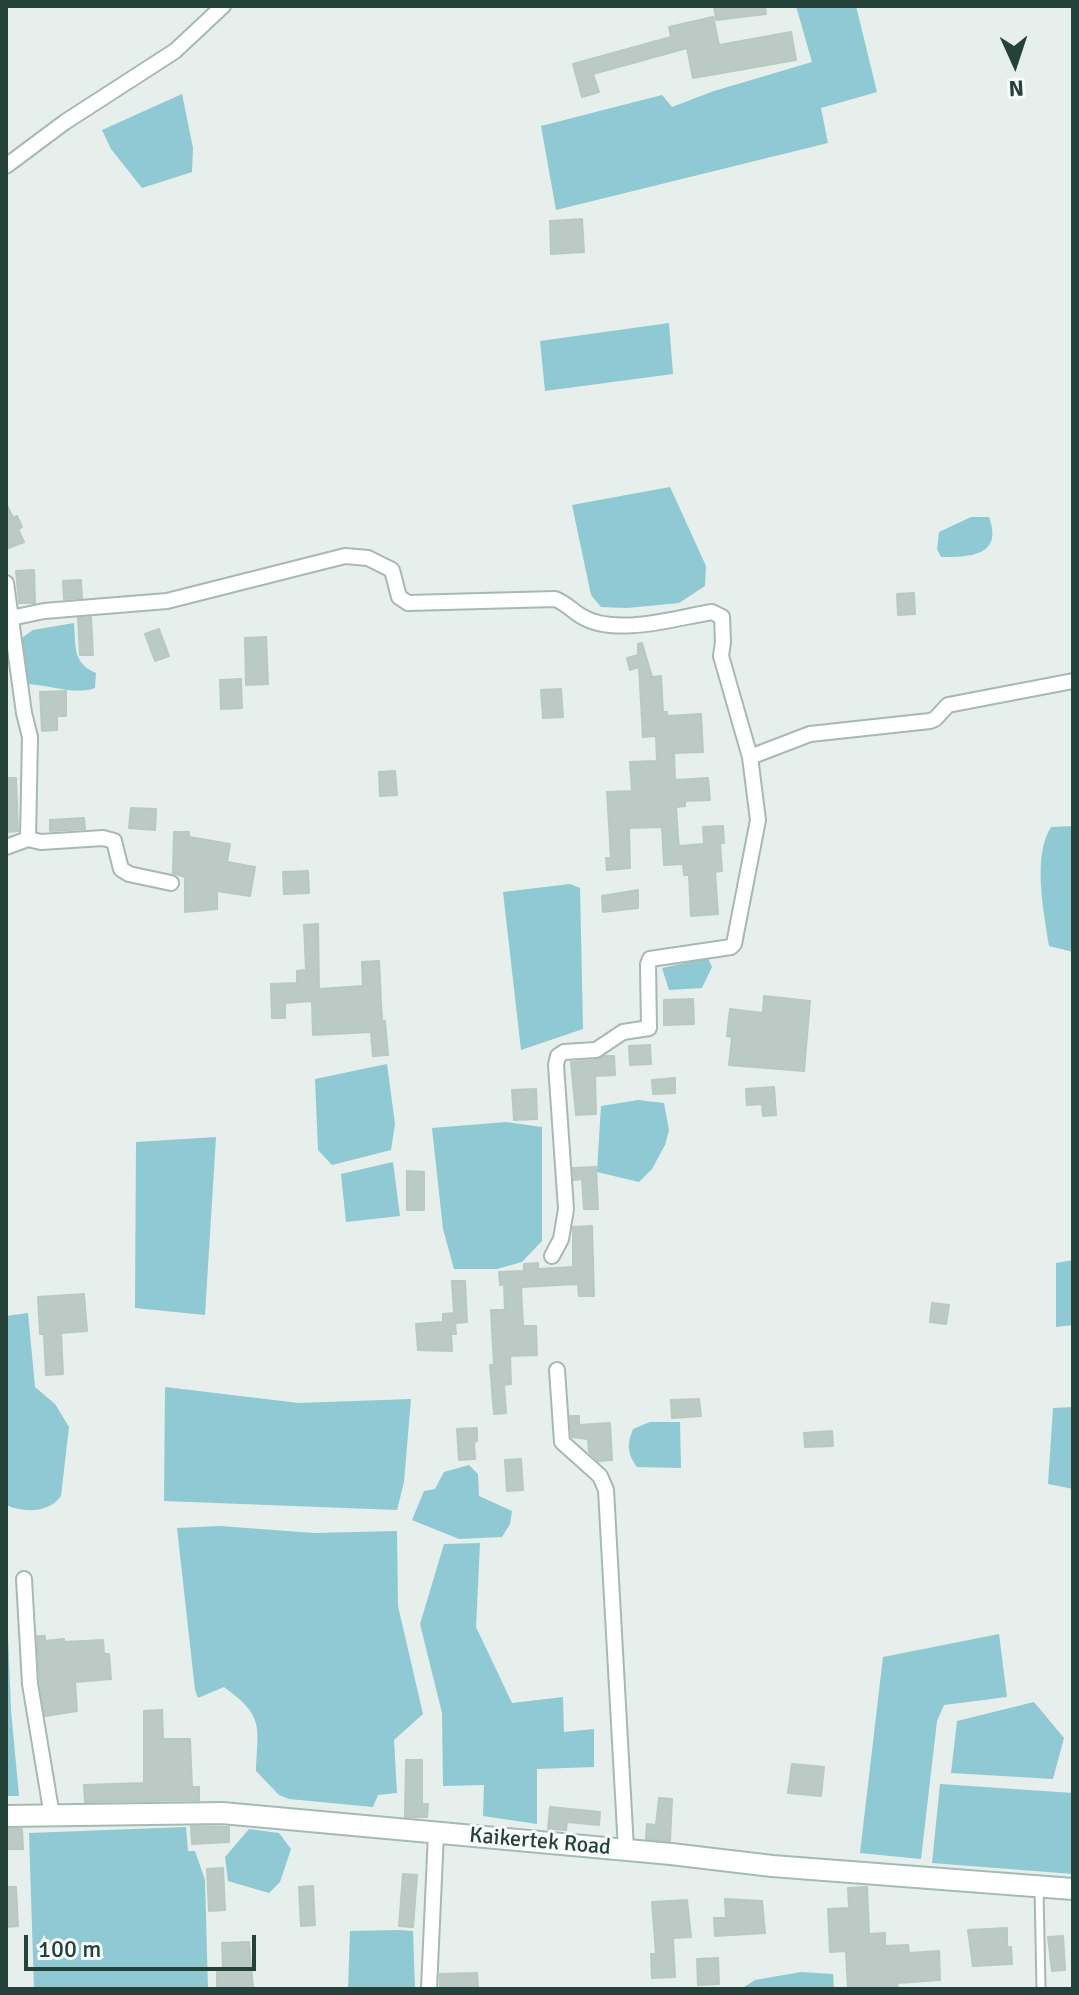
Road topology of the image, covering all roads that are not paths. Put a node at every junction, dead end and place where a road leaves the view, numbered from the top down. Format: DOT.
graph roads {
  1 [pos="223,6"];
  2 [pos="6,166"];
  3 [pos="6,583"];
  4 [pos="11,618"];
  5 [pos="1073,681"];
  6 [pos="750,757"];
  7 [pos="28,839"];
  8 [pos="6,847"];
  9 [pos="171,883"];
  10 [pos="552,1256"];
  11 [pos="557,1370"];
  12 [pos="24,1579"];
  13 [pos="6,1816"];
  14 [pos="52,1816"];
  15 [pos="436,1833"];
  16 [pos="626,1849"];
  17 [pos="1039,1886"];
  18 [pos="1073,1889"];
  19 [pos="429,1989"];
  20 [pos="1041,1989"];
  1 -- 2 [label="street"];
  3 -- 4 [label="street"];
  4 -- 6 [label="street"];
  4 -- 7 [label="street"];
  5 -- 6 [label="street"];
  6 -- 10 [label="street"];
  7 -- 8 [label="street"];
  7 -- 9 [label="street"];
  11 -- 16 [label="street"];
  12 -- 14 [label="street"];
  13 -- 14 [label="main road, Kaikertek Road"];
  14 -- 15 [label="main road, Kaikertek Road"];
  15 -- 16 [label="main road, Kaikertek Road"];
  15 -- 19 [label="street"];
  16 -- 17 [label="main road, Kaikertek Road"];
  17 -- 18 [label="main road, Kaikertek Road"];
  17 -- 20 [label="lane"];
}
